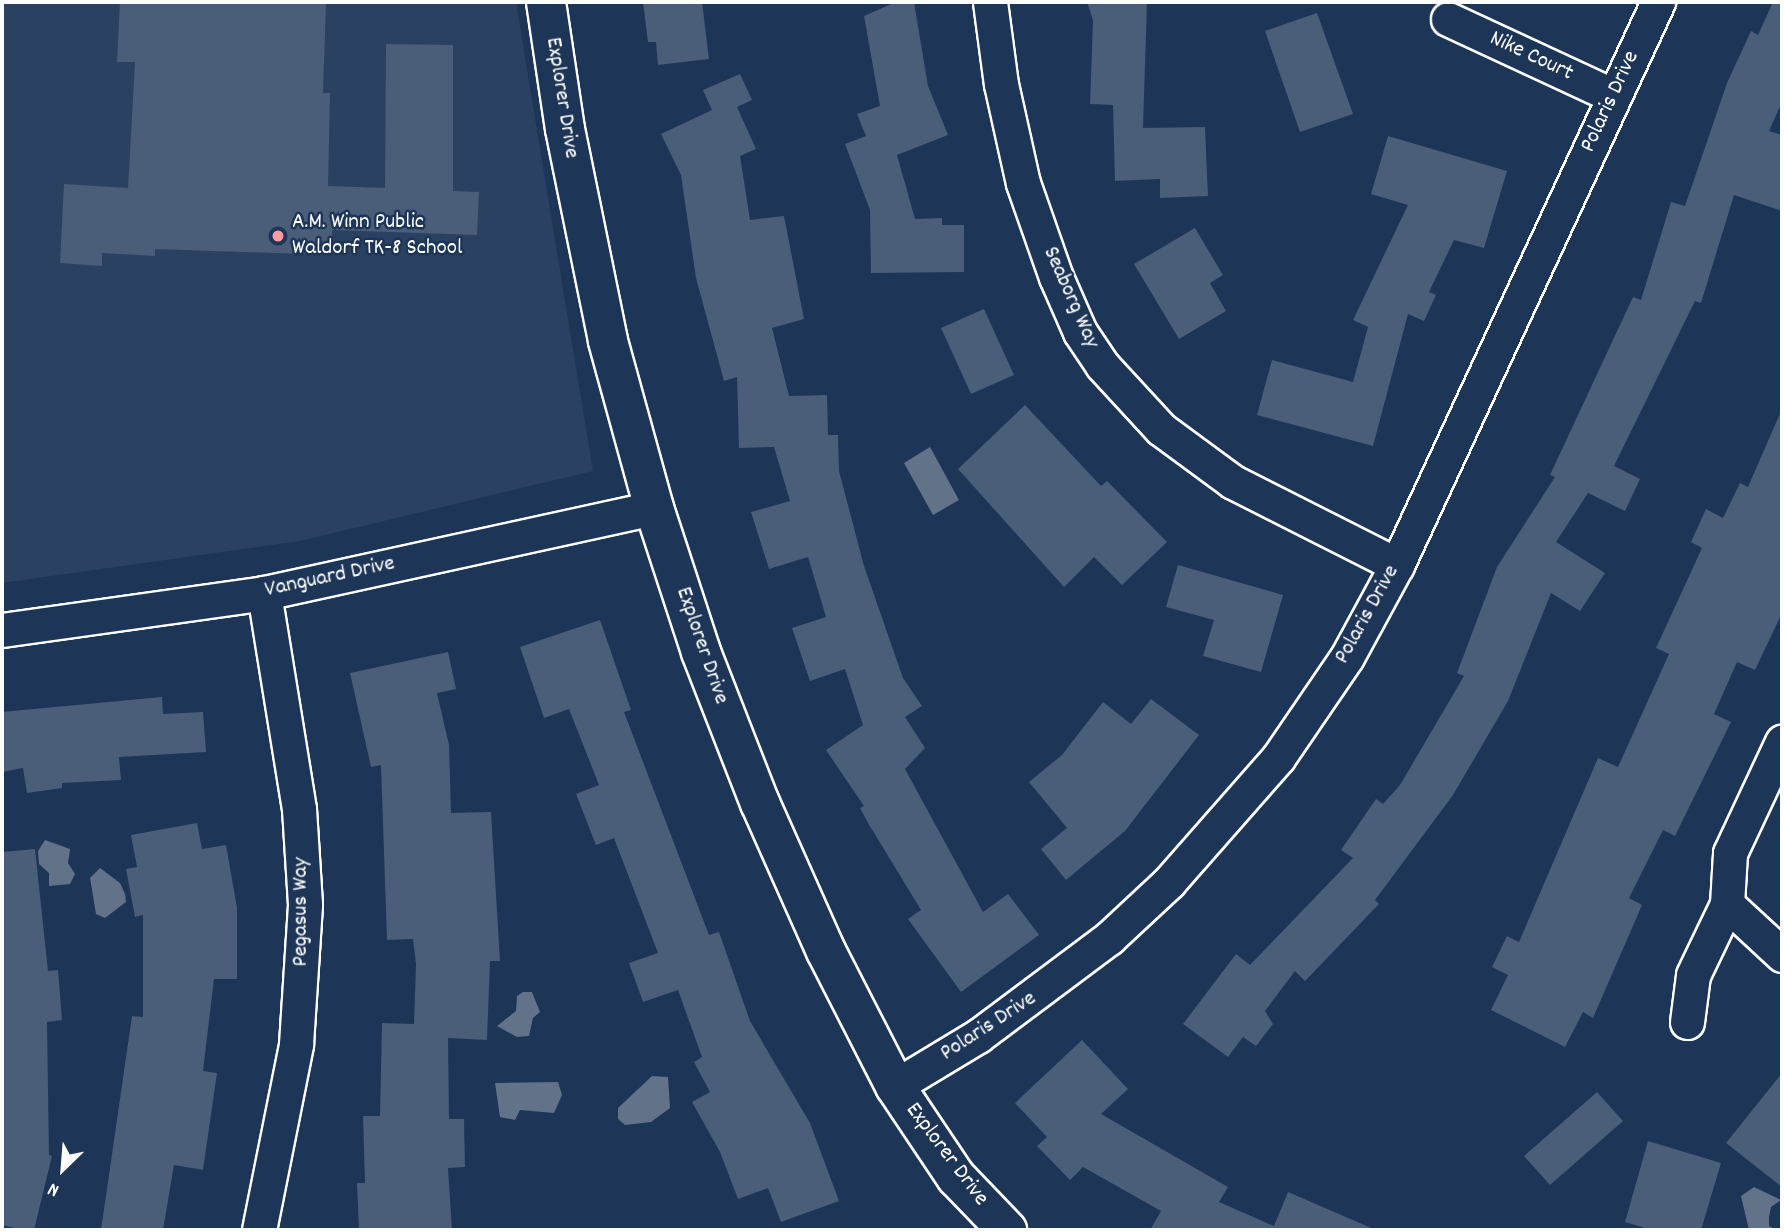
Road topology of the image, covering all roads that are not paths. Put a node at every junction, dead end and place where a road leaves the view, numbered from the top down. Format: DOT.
graph roads {
  1 [pos="546,2"];
  2 [pos="990,2"];
  3 [pos="1658,2"];
  4 [pos="1448,19"];
  5 [pos="1614,96"];
  6 [pos="654,508"];
  7 [pos="1397,565"];
  8 [pos="264,593"];
  9 [pos="2,631"];
  10 [pos="1782,742"];
  11 [pos="1727,904"];
  12 [pos="1782,955"];
  13 [pos="1686,1022"];
  14 [pos="895,1086"];
  15 [pos="259,1230"];
  16 [pos="1007,1230"];
  1 -- 6 [label="street, Explorer Drive"];
  2 -- 7 [label="street, Seaborg Way"];
  3 -- 5 [label="street, Polaris Drive"];
  4 -- 5 [label="street, Nike Court"];
  5 -- 7 [label="street, Polaris Drive"];
  6 -- 8 [label="street, Vanguard Drive"];
  6 -- 14 [label="street, Explorer Drive"];
  7 -- 14 [label="street, Polaris Drive"];
  8 -- 9 [label="street, Vanguard Drive"];
  8 -- 15 [label="street, Pegasus Way"];
  10 -- 11 [label="street"];
  11 -- 12 [label="street"];
  11 -- 13 [label="street"];
  14 -- 16 [label="street, Explorer Drive"];
}
